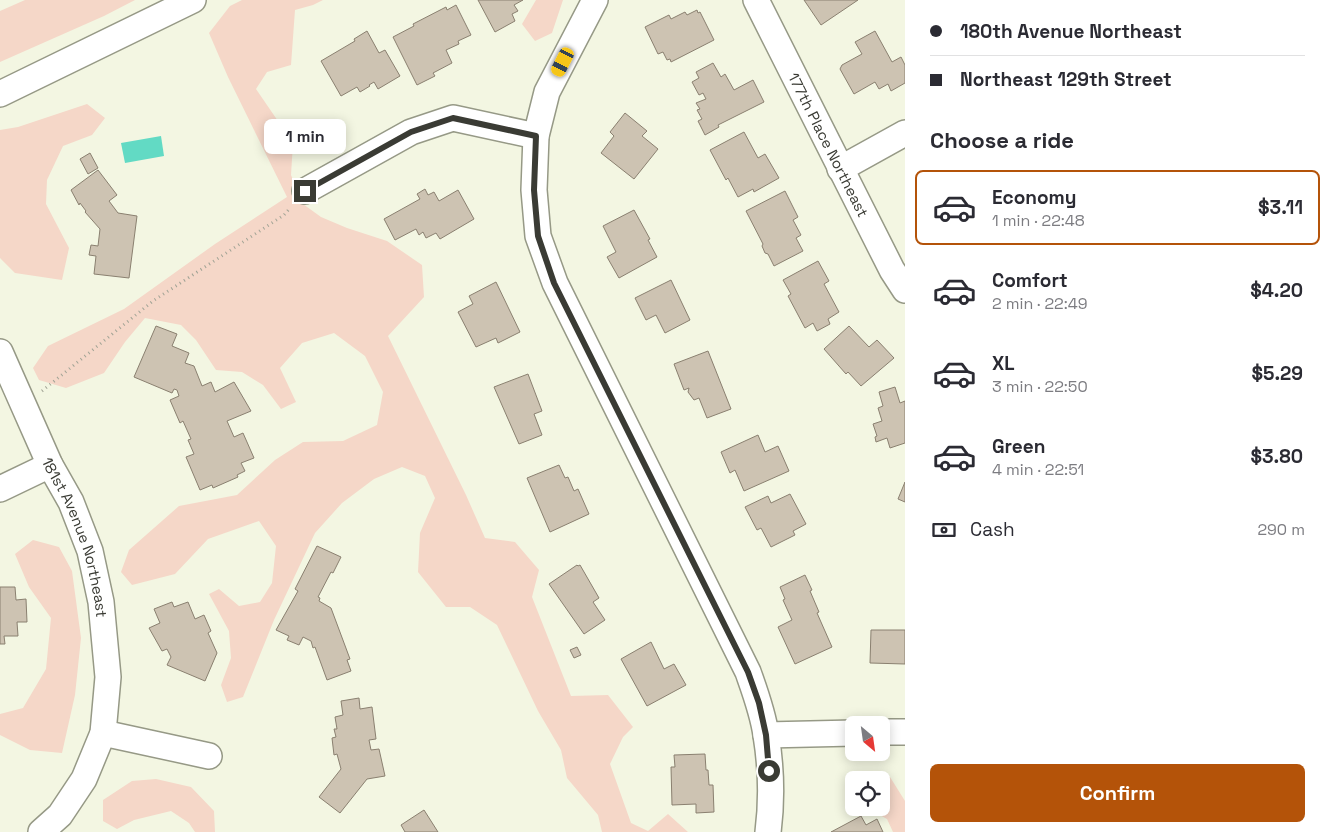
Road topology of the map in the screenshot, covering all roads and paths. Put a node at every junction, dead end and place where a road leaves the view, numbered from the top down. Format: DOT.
graph roads {
  1 [pos="193,0"];
  2 [pos="595,0"];
  3 [pos="756,0"];
  4 [pos="0,94"];
  5 [pos="905,133"];
  6 [pos="536,136"];
  7 [pos="840,169"];
  8 [pos="305,191"];
  9 [pos="905,290"];
  10 [pos="0,352"];
  11 [pos="24,405"];
  12 [pos="50,465"];
  13 [pos="0,489"];
  14 [pos="890,732"];
  15 [pos="905,732"];
  16 [pos="103,733"];
  17 [pos="845,733"];
  18 [pos="766,735"];
  19 [pos="209,756"];
  20 [pos="41,832"];
  21 [pos="768,832"];
  1 -- 4 [label="street"];
  2 -- 6 [label="street"];
  3 -- 7 [label="street, 177th Place Northeast"];
  5 -- 7 [label="street"];
  6 -- 8 [label="street"];
  6 -- 18 [label="street"];
  7 -- 9 [label="street, 177th Place Northeast"];
  8 -- 11 [label="path"];
  10 -- 11 [label="street, 181st Avenue Northeast"];
  11 -- 12 [label="street, 181st Avenue Northeast"];
  12 -- 13 [label="street"];
  12 -- 16 [label="street, 181st Avenue Northeast"];
  14 -- 15 [label="street"];
  16 -- 19 [label="street"];
  16 -- 20 [label="street, 181st Avenue Northeast"];
  17 -- 18 [label="street"];
  18 -- 21 [label="street"];
}
